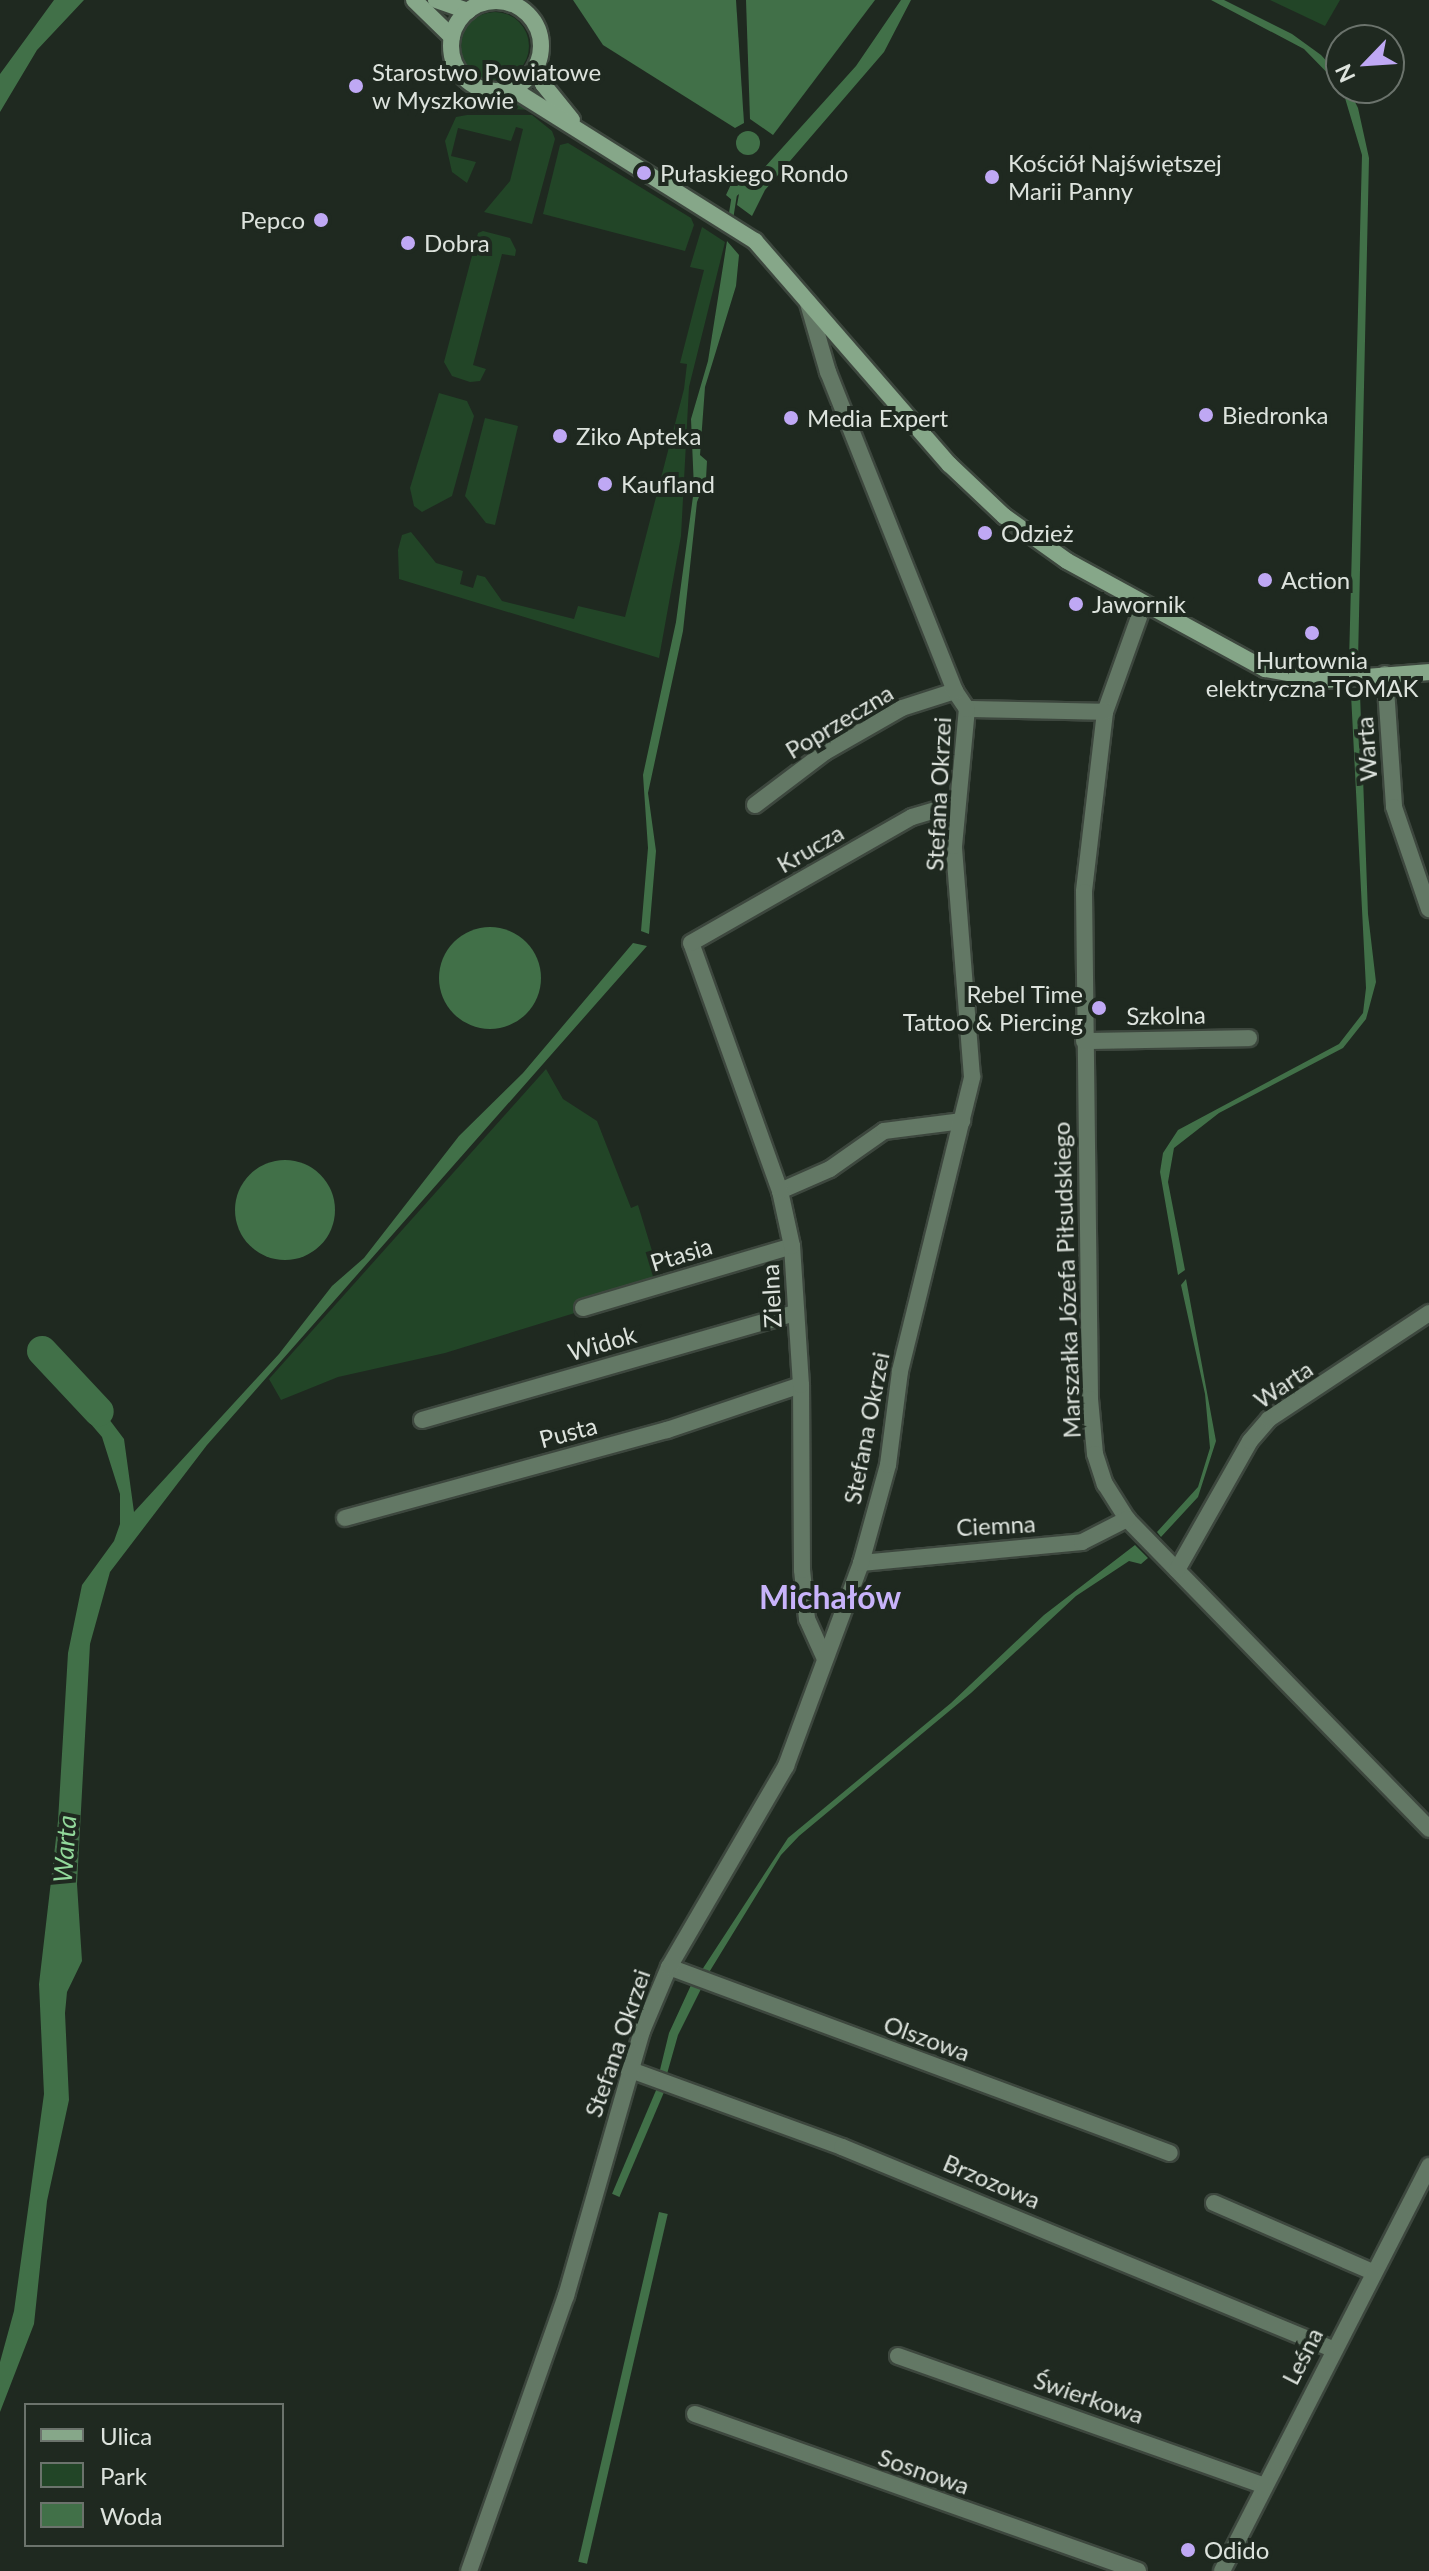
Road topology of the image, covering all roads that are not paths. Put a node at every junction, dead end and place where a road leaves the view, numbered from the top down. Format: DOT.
graph roads {
  1 [pos="414,0"];
  2 [pos="436,0"];
  3 [pos="510,2"];
  4 [pos="478,5"];
  5 [pos="452,37"];
  6 [pos="537,64"];
  7 [pos="511,88"];
  8 [pos="587,136"];
  9 [pos="808,303"];
  10 [pos="1143,606"];
  11 [pos="1429,672"];
  12 [pos="1383,674"];
  13 [pos="955,691"];
  14 [pos="967,709"];
  15 [pos="1105,712"];
  16 [pos="956,804"];
  17 [pos="755,805"];
  18 [pos="1429,909"];
  19 [pos="691,943"];
  20 [pos="1249,1038"];
  21 [pos="1084,1041"];
  22 [pos="962,1121"];
  23 [pos="780,1191"];
  24 [pos="792,1246"];
  25 [pos="583,1308"];
  26 [pos="795,1313"];
  27 [pos="1429,1313"];
  28 [pos="801,1385"];
  29 [pos="422,1420"];
  30 [pos="345,1518"];
  31 [pos="1127,1519"];
  32 [pos="861,1563"];
  33 [pos="1177,1570"];
  34 [pos="825,1659"];
  35 [pos="1429,1829"];
  36 [pos="676,1971"];
  37 [pos="628,2069"];
  38 [pos="1170,2153"];
  39 [pos="1429,2166"];
  40 [pos="1214,2203"];
  41 [pos="1373,2272"];
  42 [pos="1332,2349"];
  43 [pos="898,2356"];
  44 [pos="695,2414"];
  45 [pos="1263,2485"];
  46 [pos="469,2571"];
  47 [pos="1138,2571"];
  48 [pos="1222,2571"];
  1 -- 5 [label="main road"];
  2 -- 4 [label="main road"];
  3 -- 4 [label="main road"];
  3 -- 6 [label="main road"];
  4 -- 5 [label="main road"];
  5 -- 7 [label="main road"];
  6 -- 7 [label="main road"];
  6 -- 8 [label="main road"];
  7 -- 8 [label="main road"];
  8 -- 9 [label="main road"];
  9 -- 10 [label="main road"];
  9 -- 13 [label="street, Stefana Okrzei"];
  10 -- 12 [label="main road"];
  10 -- 15 [label="street, Marszałka Józefa Piłsudskiego"];
  11 -- 12 [label="main road"];
  12 -- 18 [label="street, Warta"];
  13 -- 14 [label="street, Stefana Okrzei"];
  13 -- 17 [label="street, Poprzeczna"];
  14 -- 15 [label="street"];
  14 -- 16 [label="street, Stefana Okrzei"];
  15 -- 21 [label="street, Marszałka Józefa Piłsudskiego"];
  16 -- 19 [label="street, Krucza"];
  16 -- 22 [label="street, Stefana Okrzei"];
  19 -- 23 [label="street, Zielna"];
  20 -- 21 [label="street, Szkolna"];
  21 -- 31 [label="street, Marszałka Józefa Piłsudskiego"];
  22 -- 23 [label="street"];
  22 -- 32 [label="street, Stefana Okrzei"];
  23 -- 24 [label="street, Zielna"];
  24 -- 25 [label="street, Ptasia"];
  24 -- 26 [label="street, Zielna"];
  26 -- 28 [label="street, Zielna"];
  26 -- 29 [label="street, Widok"];
  27 -- 33 [label="street, Warta"];
  28 -- 30 [label="street, Pusta"];
  28 -- 34 [label="street, Zielna"];
  31 -- 32 [label="street, Ciemna"];
  31 -- 33 [label="street, Marszałka Józefa Piłsudskiego"];
  32 -- 34 [label="street, Stefana Okrzei"];
  33 -- 35 [label="street, Marszałka Józefa Piłsudskiego"];
  34 -- 36 [label="street, Stefana Okrzei"];
  36 -- 37 [label="street, Stefana Okrzei"];
  36 -- 38 [label="street, Olszowa"];
  37 -- 42 [label="street, Brzozowa"];
  37 -- 46 [label="street, Stefana Okrzei"];
  39 -- 41 [label="street, Leśna"];
  40 -- 41 [label="street"];
  41 -- 42 [label="street, Leśna"];
  42 -- 45 [label="street, Leśna"];
  43 -- 45 [label="street, Świerkowa"];
  44 -- 47 [label="street, Sosnowa"];
  45 -- 48 [label="street, Leśna"];
}
